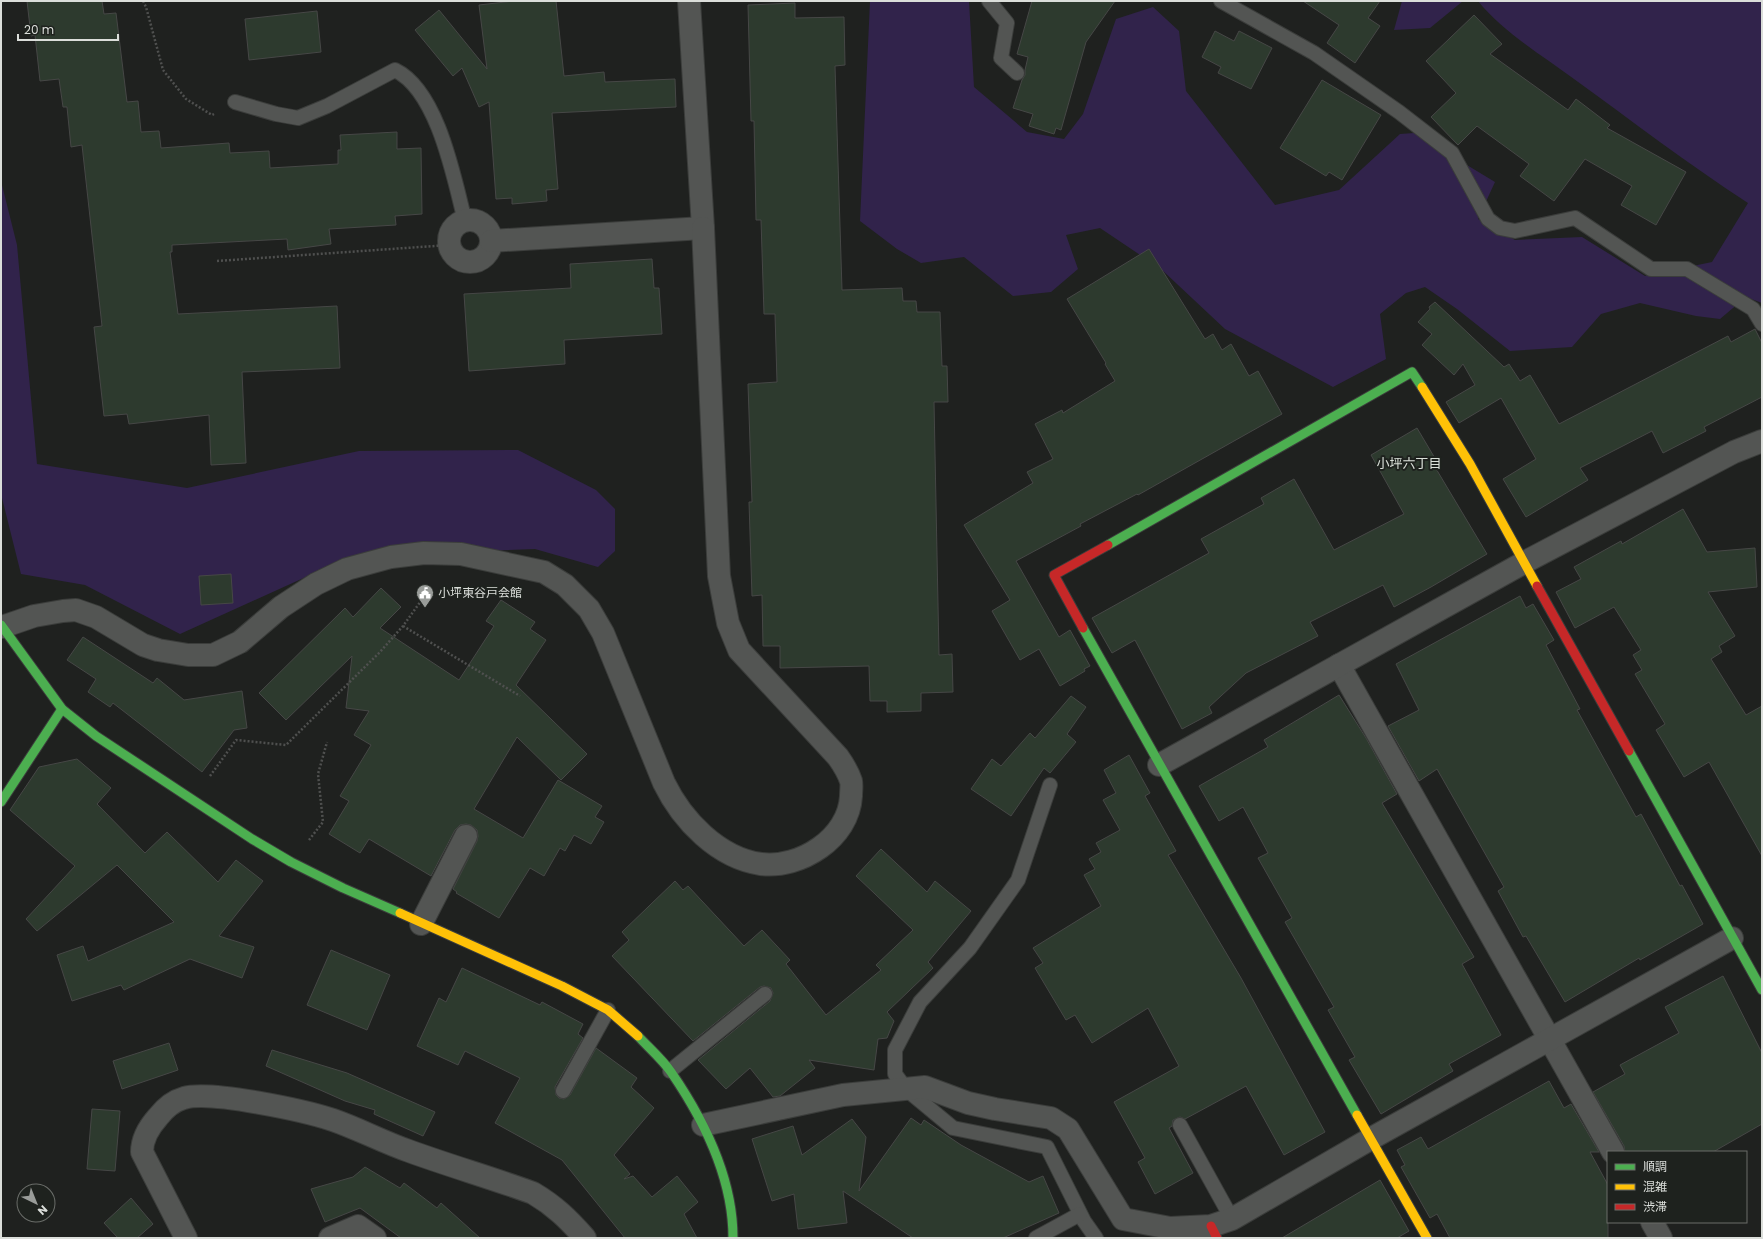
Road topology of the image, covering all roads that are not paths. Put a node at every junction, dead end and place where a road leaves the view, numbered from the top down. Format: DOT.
graph roads {
  1 [pos="689,1"];
  2 [pos="989,1"];
  3 [pos="1221,1"];
  4 [pos="1017,72"];
  5 [pos="235,102"];
  6 [pos="465,221"];
  7 [pos="703,228"];
  8 [pos="492,241"];
  9 [pos="1762,324"];
  10 [pos="1762,441"];
  11 [pos="1525,562"];
  12 [pos="2,626"];
  13 [pos="1339,665"];
  14 [pos="62,709"];
  15 [pos="1158,765"];
  16 [pos="1050,785"];
  17 [pos="1,802"];
  18 [pos="466,836"];
  19 [pos="421,924"];
  20 [pos="1732,938"];
  21 [pos="1762,990"];
  22 [pos="766,994"];
  23 [pos="608,1010"];
  24 [pos="1550,1039"];
  25 [pos="670,1071"];
  26 [pos="906,1089"];
  27 [pos="563,1091"];
  28 [pos="703,1125"];
  29 [pos="1180,1125"];
  30 [pos="1372,1138"];
  31 [pos="1612,1151"];
  32 [pos="1080,1214"];
  33 [pos="1232,1218"];
  34 [pos="1653,1223"];
  35 [pos="1214,1232"];
  36 [pos="186,1238"];
  37 [pos="330,1238"];
  38 [pos="375,1238"];
  39 [pos="585,1238"];
  40 [pos="733,1238"];
  41 [pos="1036,1238"];
  42 [pos="1096,1238"];
  43 [pos="1427,1238"];
  44 [pos="1661,1238"];
  1 -- 7 [label="street"];
  2 -- 4 [label="lane"];
  3 -- 9 [label="lane"];
  5 -- 6 [label="lane"];
  6 -- 8 [label="street"];
  6 -- 8 [label="street"];
  7 -- 8 [label="street"];
  7 -- 12 [label="street"];
  10 -- 11 [label="street"];
  11 -- 13 [label="street"];
  11 -- 15 [label="street"];
  11 -- 20 [label="street"];
  12 -- 14 [label="street"];
  13 -- 15 [label="street"];
  13 -- 24 [label="street"];
  14 -- 17 [label="street"];
  14 -- 19 [label="street"];
  15 -- 30 [label="street"];
  16 -- 26 [label="lane"];
  18 -- 19 [label="street"];
  19 -- 23 [label="street"];
  20 -- 21 [label="street"];
  20 -- 24 [label="street"];
  22 -- 25 [label="lane"];
  23 -- 25 [label="street"];
  23 -- 27 [label="lane"];
  24 -- 30 [label="street"];
  24 -- 31 [label="street"];
  25 -- 28 [label="street"];
  26 -- 28 [label="street"];
  26 -- 32 [label="lane"];
  26 -- 35 [label="street"];
  28 -- 40 [label="street"];
  29 -- 33 [label="lane"];
  30 -- 33 [label="street"];
  30 -- 43 [label="street"];
  32 -- 41 [label="lane"];
  32 -- 42 [label="lane"];
  33 -- 35 [label="street"];
  34 -- 44 [label="street"];
  36 -- 39 [label="street"];
  37 -- 38 [label="street"];
}
